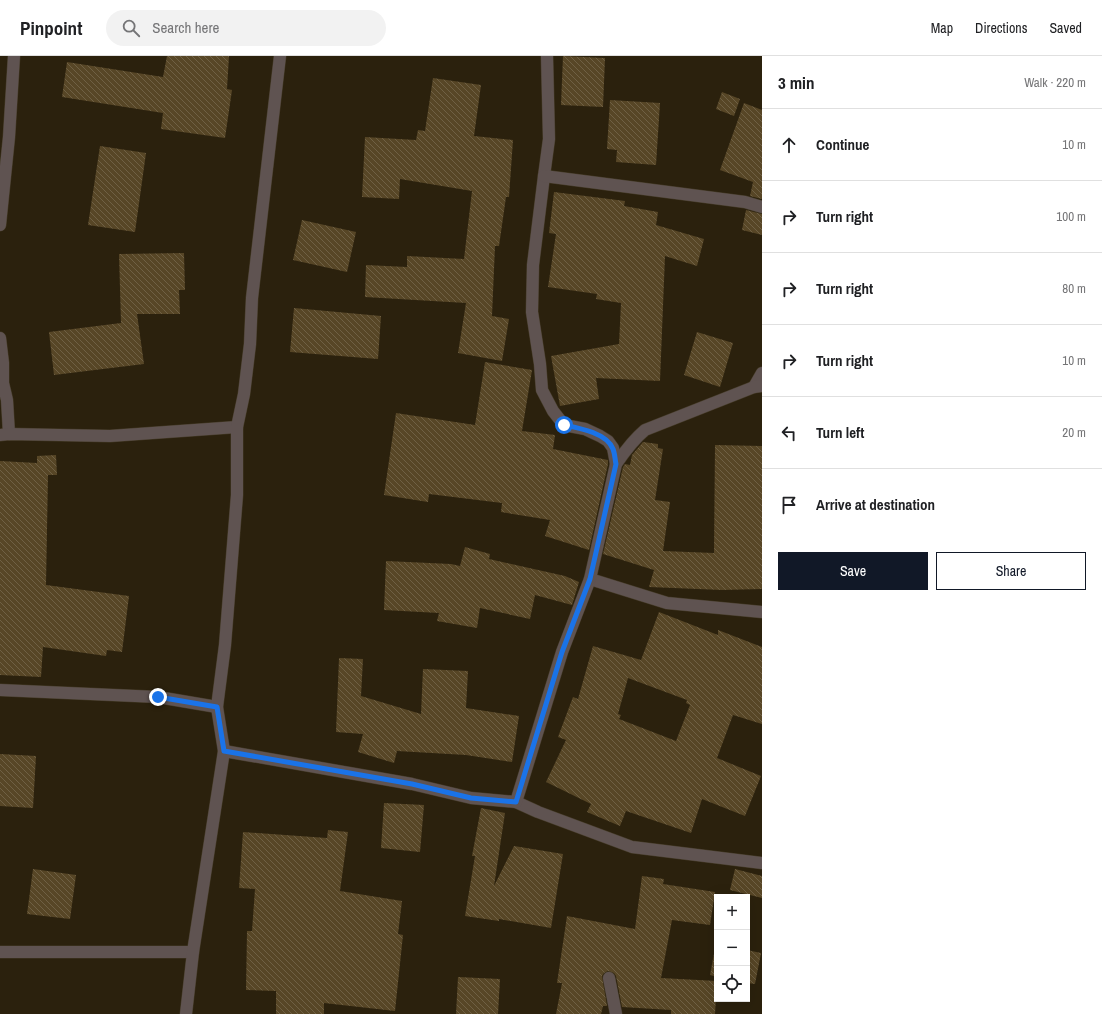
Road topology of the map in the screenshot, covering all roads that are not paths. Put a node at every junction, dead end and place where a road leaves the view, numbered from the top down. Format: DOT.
graph roads {
  1 [pos="14,56"];
  2 [pos="280,56"];
  3 [pos="547,56"];
  4 [pos="544,176"];
  5 [pos="762,208"];
  6 [pos="0,225"];
  7 [pos="0,338"];
  8 [pos="762,373"];
  9 [pos="758,387"];
  10 [pos="237,427"];
  11 [pos="5,435"];
  12 [pos="619,449"];
  13 [pos="590,579"];
  14 [pos="762,612"];
  15 [pos="0,690"];
  16 [pos="217,707"];
  17 [pos="224,751"];
  18 [pos="516,802"];
  19 [pos="762,863"];
  20 [pos="0,952"];
  21 [pos="193,952"];
  22 [pos="609,978"];
  23 [pos="186,1014"];
  24 [pos="616,1014"];
  1 -- 6 [label="street"];
  2 -- 10 [label="street"];
  3 -- 4 [label="street"];
  4 -- 5 [label="street"];
  4 -- 12 [label="street"];
  7 -- 11 [label="street"];
  8 -- 9 [label="street"];
  9 -- 12 [label="street"];
  10 -- 11 [label="street"];
  10 -- 16 [label="street"];
  12 -- 13 [label="street"];
  13 -- 14 [label="street"];
  13 -- 18 [label="street"];
  15 -- 16 [label="street"];
  16 -- 17 [label="street"];
  17 -- 18 [label="street"];
  17 -- 21 [label="street"];
  18 -- 19 [label="street"];
  20 -- 21 [label="street"];
  21 -- 23 [label="street"];
  22 -- 24 [label="street"];
}
